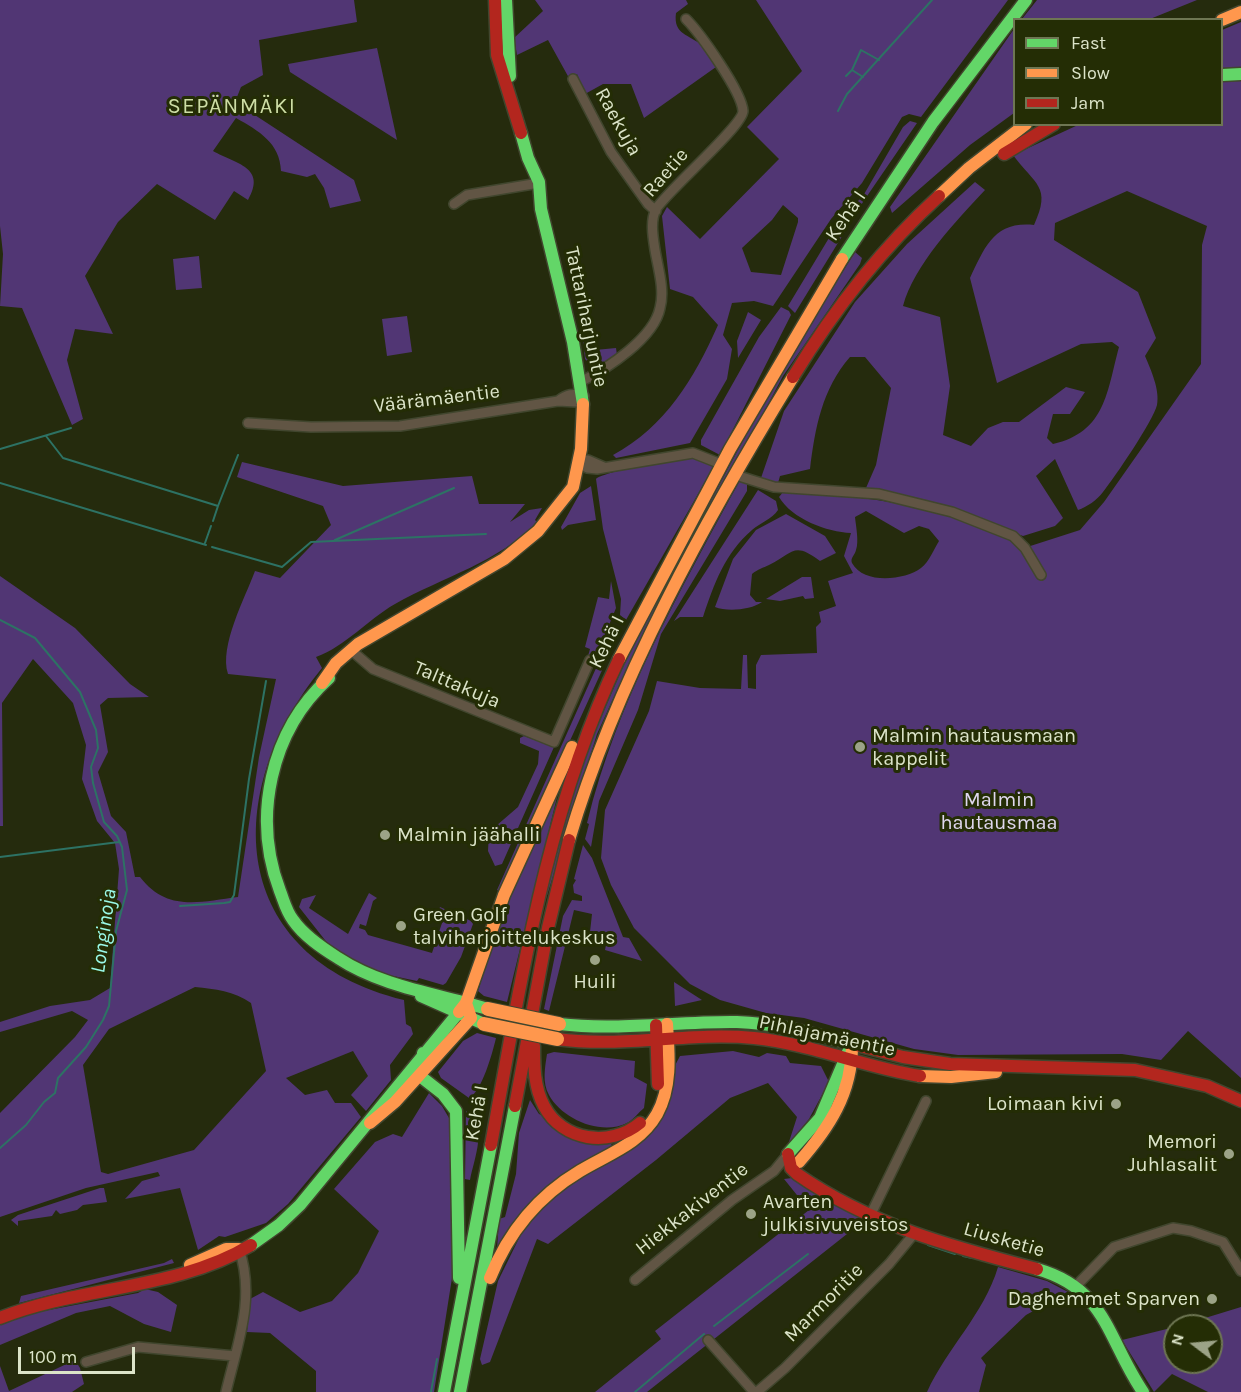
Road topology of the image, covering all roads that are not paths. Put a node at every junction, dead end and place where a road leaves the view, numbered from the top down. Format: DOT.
graph roads {
  1 [pos="495,0"];
  2 [pos="506,0"];
  3 [pos="1020,0"];
  4 [pos="1026,0"];
  5 [pos="1241,12"];
  6 [pos="686,19"];
  7 [pos="1223,19"];
  8 [pos="1002,29"];
  9 [pos="1241,74"];
  10 [pos="1223,75"];
  11 [pos="573,79"];
  12 [pos="508,84"];
  13 [pos="1024,126"];
  14 [pos="1050,126"];
  15 [pos="535,184"];
  16 [pos="935,198"];
  17 [pos="454,204"];
  18 [pos="656,211"];
  19 [pos="582,381"];
  20 [pos="584,396"];
  21 [pos="248,423"];
  22 [pos="716,462"];
  23 [pos="578,465"];
  24 [pos="742,477"];
  25 [pos="1041,575"];
  26 [pos="626,646"];
  27 [pos="352,651"];
  28 [pos="590,660"];
  29 [pos="539,975"];
  30 [pos="461,1007"];
  31 [pos="478,1021"];
  32 [pos="662,1025"];
  33 [pos="662,1039"];
  34 [pos="423,1053"];
  35 [pos="850,1054"];
  36 [pos="420,1076"];
  37 [pos="926,1101"];
  38 [pos="1241,1101"];
  39 [pos="370,1123"];
  40 [pos="793,1162"];
  41 [pos="774,1171"];
  42 [pos="870,1216"];
  43 [pos="913,1235"];
  44 [pos="239,1249"];
  45 [pos="1241,1271"];
  46 [pos="635,1280"];
  47 [pos="1077,1286"];
  48 [pos="0,1318"];
  49 [pos="458,1324"];
  50 [pos="472,1332"];
  51 [pos="708,1340"];
  52 [pos="235,1356"];
  53 [pos="86,1362"];
  54 [pos="226,1392"];
  55 [pos="444,1392"];
  56 [pos="460,1392"];
  57 [pos="755,1392"];
  58 [pos="1143,1392"];
  1 -- 12 [label="main road, Tattariharjuntie"];
  2 -- 12 [label="main road, Tattariharjuntie"];
  3 -- 8 [label="main road"];
  4 -- 8 [label="main road, Kehä I"];
  5 -- 7 [label="main road"];
  6 -- 18 [label="street, Raetie"];
  8 -- 26 [label="main road, Kehä I"];
  9 -- 10 [label="main road"];
  11 -- 18 [label="street, Raekuja"];
  12 -- 15 [label="main road, Tattariharjuntie"];
  13 -- 16 [label="main road, Kehä I"];
  14 -- 16 [label="main road"];
  15 -- 17 [label="street"];
  15 -- 19 [label="main road, Tattariharjuntie"];
  16 -- 29 [label="main road, Kehä I"];
  18 -- 19 [label="street, Raetie"];
  19 -- 20 [label="main road, Tattariharjuntie"];
  20 -- 21 [label="street, Väärämäentie"];
  20 -- 23 [label="main road, Tattariharjuntie"];
  22 -- 23 [label="street"];
  23 -- 27 [label="main road, Tattariharjuntie"];
  24 -- 25 [label="street"];
  26 -- 30 [label="main road"];
  26 -- 49 [label="main road, Kehä I"];
  27 -- 28 [label="street, Talttakuja"];
  27 -- 30 [label="main road, Tattariharjuntie"];
  29 -- 33 [label="main road"];
  29 -- 50 [label="main road, Kehä I"];
  30 -- 31 [label="main road"];
  30 -- 32 [label="main road, Pihlajamäentie, bridge"];
  30 -- 34 [label="main road"];
  31 -- 33 [label="main road, Pihlajamäentie, bridge"];
  31 -- 36 [label="main road"];
  32 -- 33 [label="main road"];
  32 -- 35 [label="main road, Pihlajamäentie"];
  33 -- 35 [label="main road, Pihlajamäentie"];
  33 -- 50 [label="main road"];
  34 -- 36 [label="main road"];
  34 -- 39 [label="main road"];
  35 -- 38 [label="main road, Pihlajamäentie"];
  35 -- 40 [label="main road, Hiekkakiventie"];
  36 -- 39 [label="main road"];
  36 -- 49 [label="main road"];
  37 -- 42 [label="street"];
  39 -- 44 [label="main road"];
  40 -- 41 [label="street, Hiekkakiventie"];
  40 -- 41 [label="street, Hiekkakiventie"];
  40 -- 42 [label="main road, Liusketie"];
  41 -- 46 [label="street, Hiekkakiventie"];
  42 -- 43 [label="main road, Liusketie"];
  43 -- 47 [label="main road, Liusketie"];
  43 -- 57 [label="street, Marmoritie"];
  44 -- 48 [label="main road"];
  44 -- 52 [label="street"];
  45 -- 47 [label="street"];
  47 -- 58 [label="main road, Liusketie"];
  49 -- 55 [label="main road, Kehä I"];
  50 -- 56 [label="main road, Kehä I"];
  51 -- 57 [label="street"];
  52 -- 53 [label="street"];
  52 -- 54 [label="street"];
}
